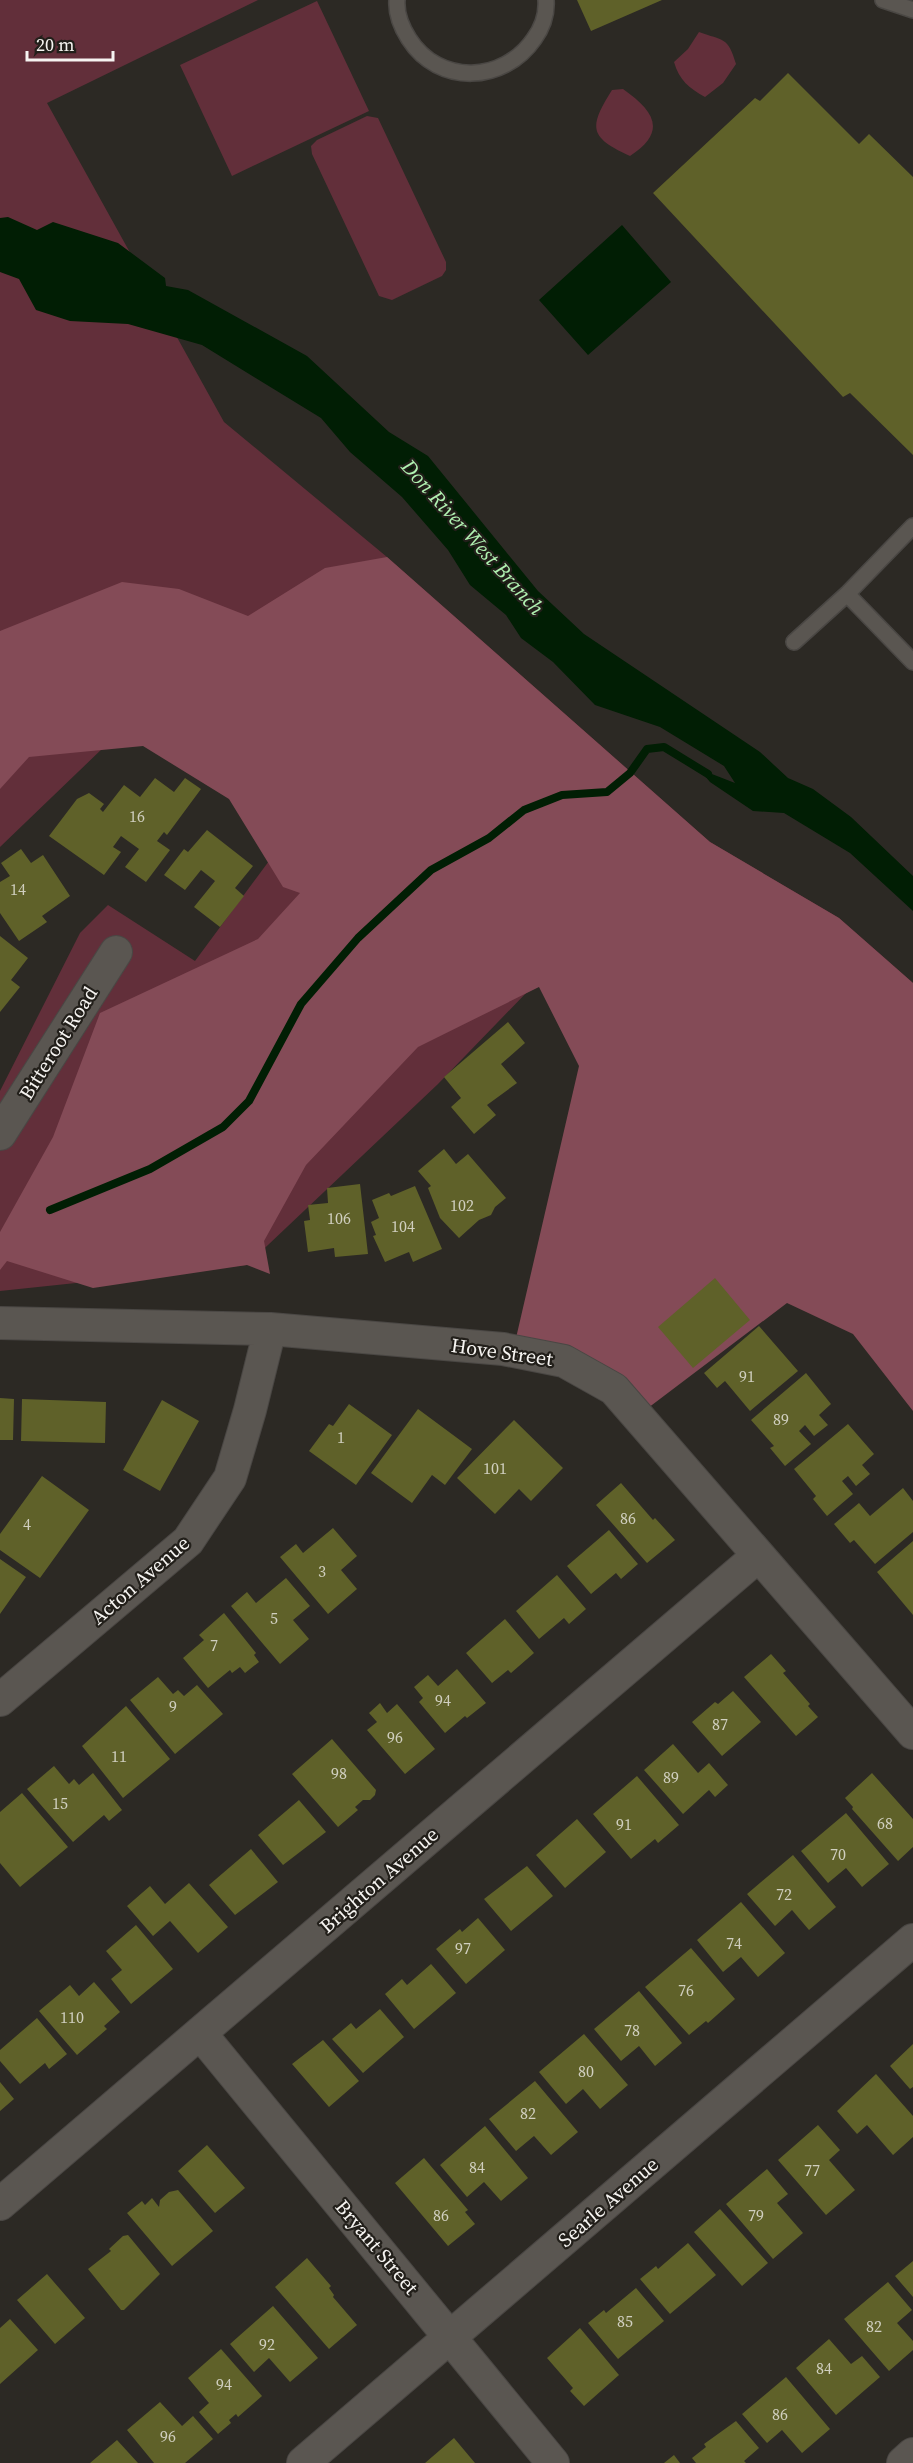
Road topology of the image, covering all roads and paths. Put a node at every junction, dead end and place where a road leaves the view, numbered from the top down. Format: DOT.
graph roads {
  1 [pos="398,0"];
  2 [pos="546,0"];
  3 [pos="883,0"];
  4 [pos="910,11"];
  5 [pos="913,526"];
  6 [pos="847,594"];
  7 [pos="794,642"];
  8 [pos="913,662"];
  9 [pos="116,951"];
  10 [pos="0,1134"];
  11 [pos="0,1323"];
  12 [pos="270,1329"];
  13 [pos="758,1556"];
  14 [pos="0,1700"];
  15 [pos="913,1733"];
  16 [pos="913,1940"];
  17 [pos="200,2033"];
  18 [pos="0,2204"];
  19 [pos="450,2336"];
  20 [pos="913,2454"];
  21 [pos="303,2463"];
  22 [pos="553,2463"];
  23 [pos="903,2463"];
  1 -- 2 [label="lane"];
  3 -- 4 [label="lane"];
  5 -- 6 [label="lane"];
  6 -- 7 [label="lane"];
  6 -- 8 [label="lane"];
  9 -- 10 [label="street, Bitteroot Road"];
  11 -- 12 [label="street, Hove Street"];
  12 -- 13 [label="street, Hove Street"];
  12 -- 14 [label="street, Acton Avenue"];
  13 -- 15 [label="street, Hove Street"];
  13 -- 17 [label="street, Brighton Avenue"];
  16 -- 19 [label="street, Searle Avenue"];
  17 -- 18 [label="street, Brighton Avenue"];
  17 -- 19 [label="street, Bryant Street"];
  19 -- 21 [label="street, Searle Avenue"];
  19 -- 22 [label="street, Bryant Street"];
  20 -- 23 [label="street"];
}
